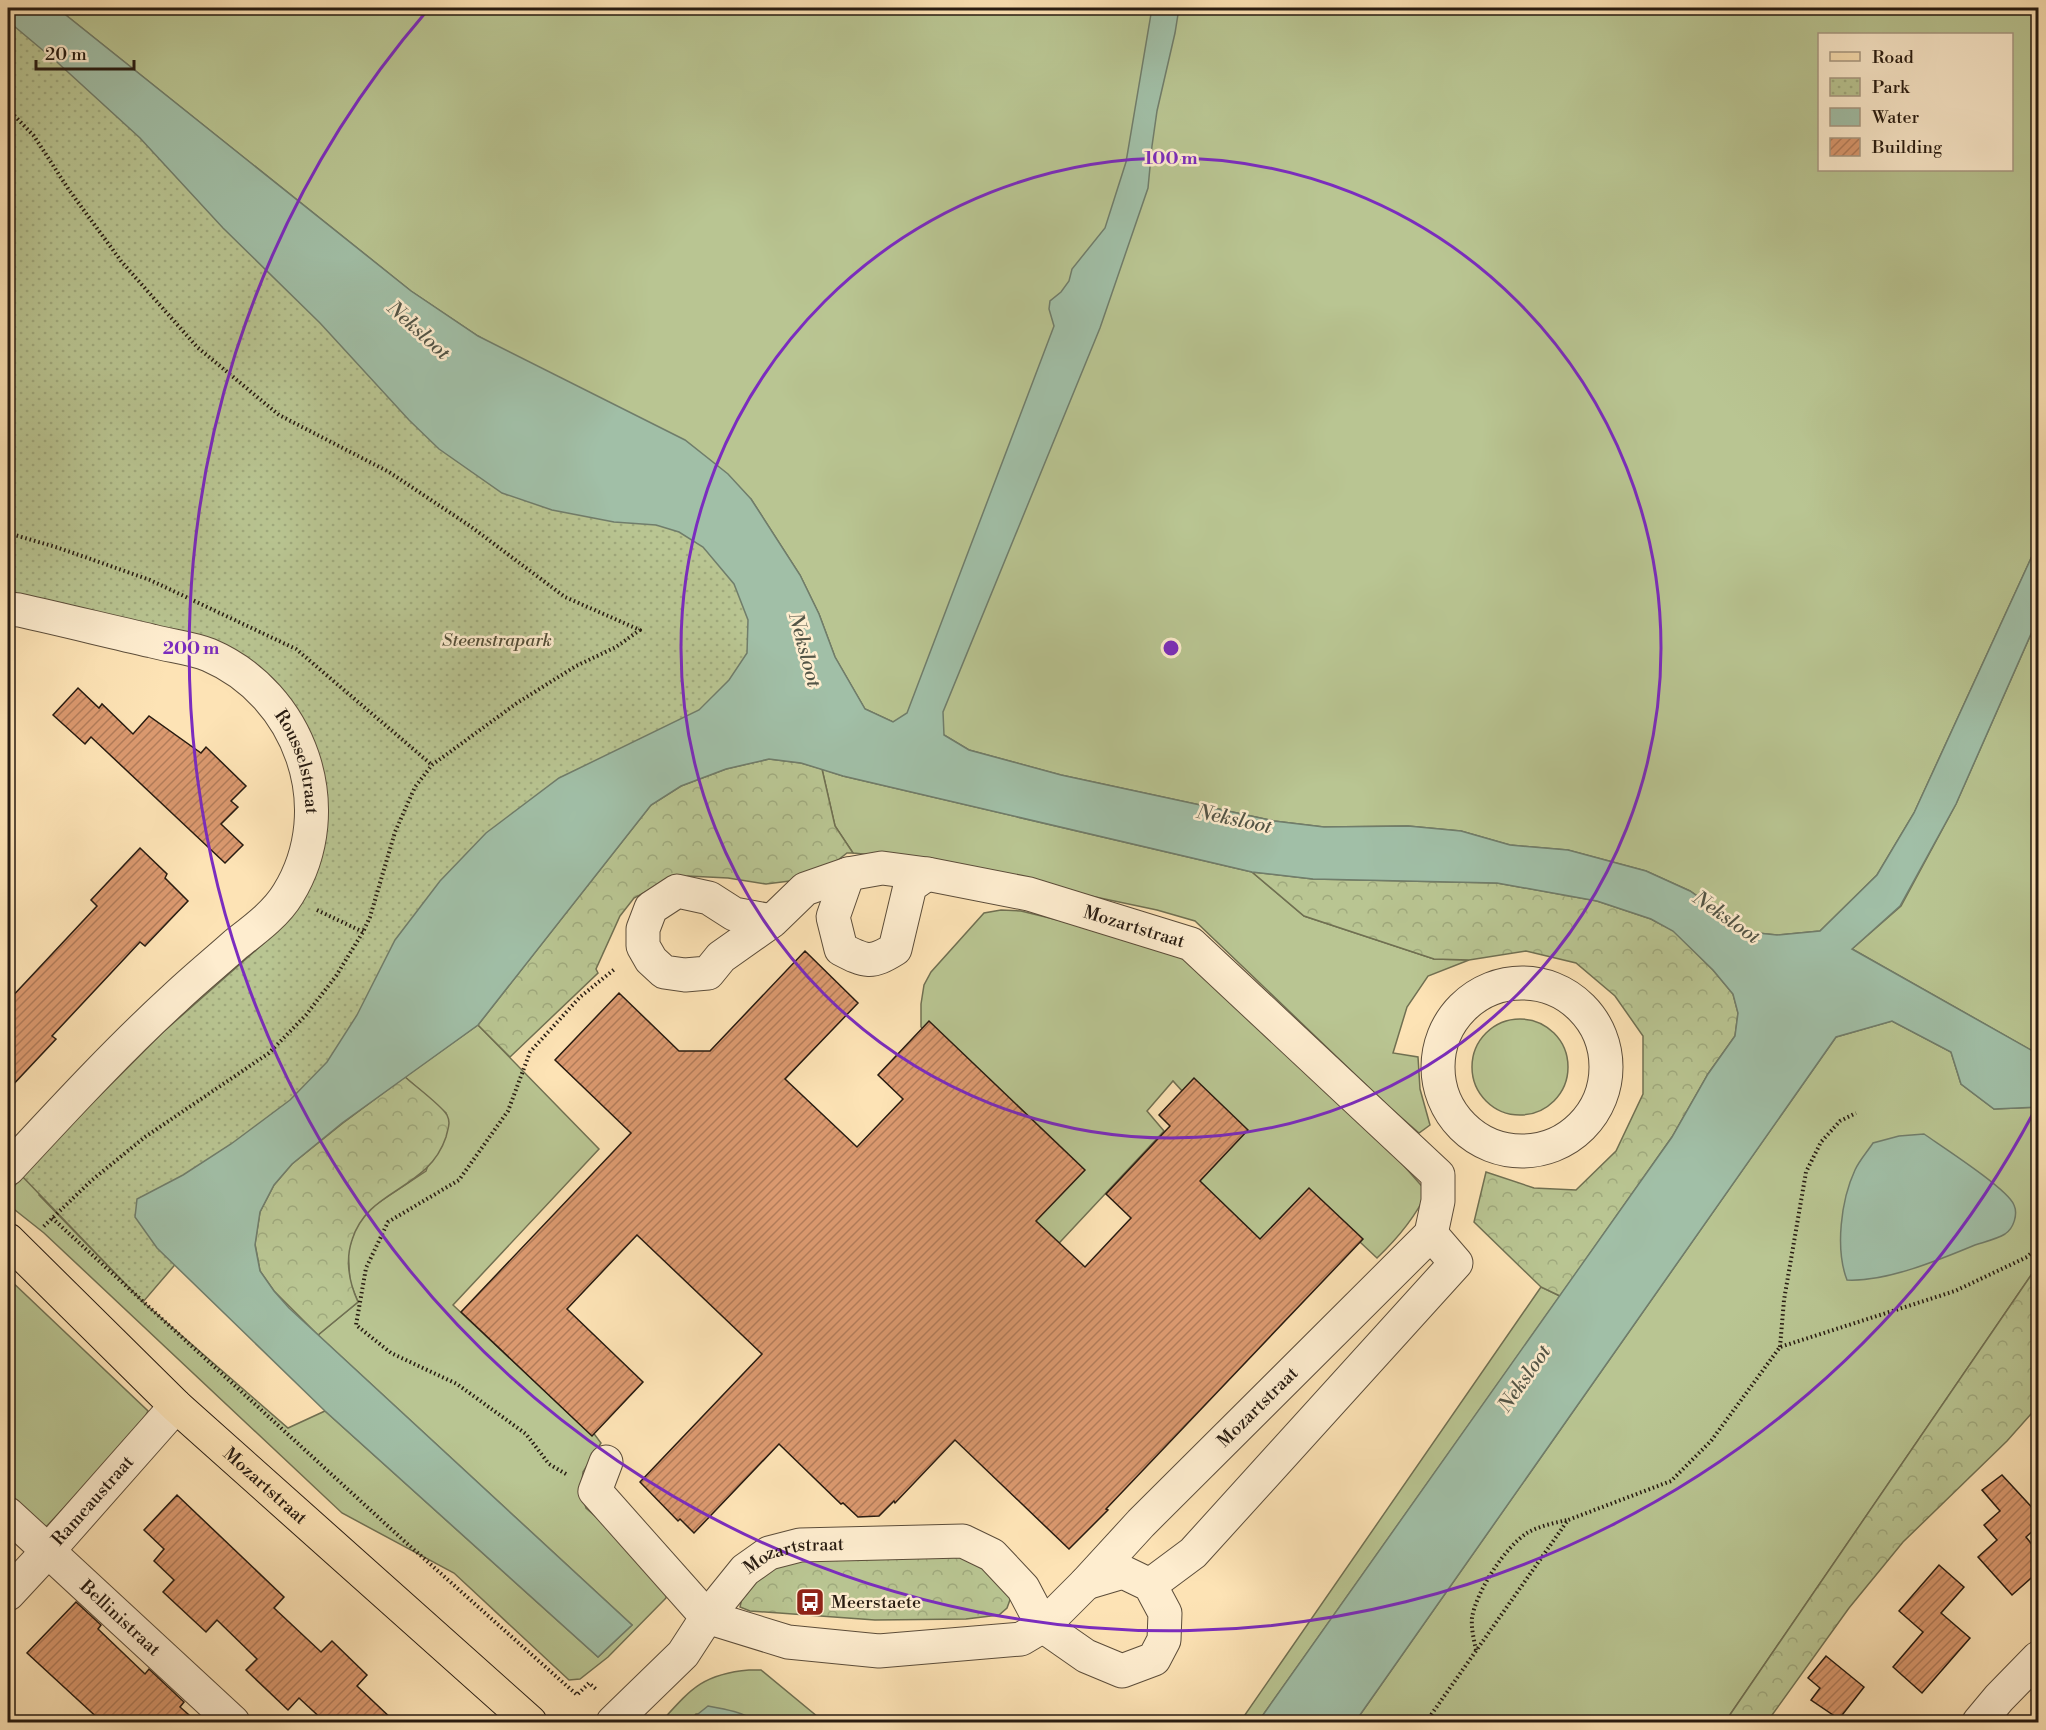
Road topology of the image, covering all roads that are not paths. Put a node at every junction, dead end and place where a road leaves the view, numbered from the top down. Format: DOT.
graph roads {
  1 [pos="8,609"];
  2 [pos="848,874"];
  3 [pos="927,874"];
  4 [pos="772,921"];
  5 [pos="1462,1128"];
  6 [pos="8,1169"];
  7 [pos="1438,1175"];
  8 [pos="1431,1234"];
  9 [pos="8,1240"];
  10 [pos="176,1406"];
  11 [pos="601,1477"];
  12 [pos="8,1514"];
  13 [pos="47,1552"];
  14 [pos="1086,1583"];
  15 [pos="1150,1585"];
  16 [pos="8,1594"];
  17 [pos="707,1617"];
  18 [pos="1043,1626"];
  19 [pos="2038,1658"];
  20 [pos="618,1718"];
  21 [pos="233,1722"];
  22 [pos="530,1722"];
  23 [pos="1979,1722"];
  1 -- 6 [label="street, Rousselstraat"];
  2 -- 3 [label="street, Mozartstraat"];
  2 -- 3 [label="street"];
  2 -- 4 [label="street, Mozartstraat"];
  3 -- 7 [label="street, Mozartstraat"];
  4 -- 4 [label="street, Mozartstraat"];
  5 -- 5 [label="street"];
  5 -- 7 [label="street"];
  7 -- 8 [label="street"];
  8 -- 14 [label="street, Mozartstraat"];
  8 -- 15 [label="street"];
  9 -- 10 [label="main road, Mozartstraat"];
  10 -- 13 [label="street, Rameaustraat"];
  10 -- 22 [label="main road, Mozartstraat"];
  11 -- 17 [label="street"];
  12 -- 13 [label="street, Bellinistraat"];
  13 -- 16 [label="street, Rameaustraat"];
  13 -- 21 [label="street, Bellinistraat"];
  14 -- 15 [label="street, Mozartstraat"];
  14 -- 18 [label="street, Mozartstraat"];
  15 -- 18 [label="street, Mozartstraat"];
  17 -- 18 [label="street, Mozartstraat"];
  17 -- 18 [label="street, Mozartstraat"];
  17 -- 20 [label="street, Mozartstraat"];
  19 -- 23 [label="street"];
}
